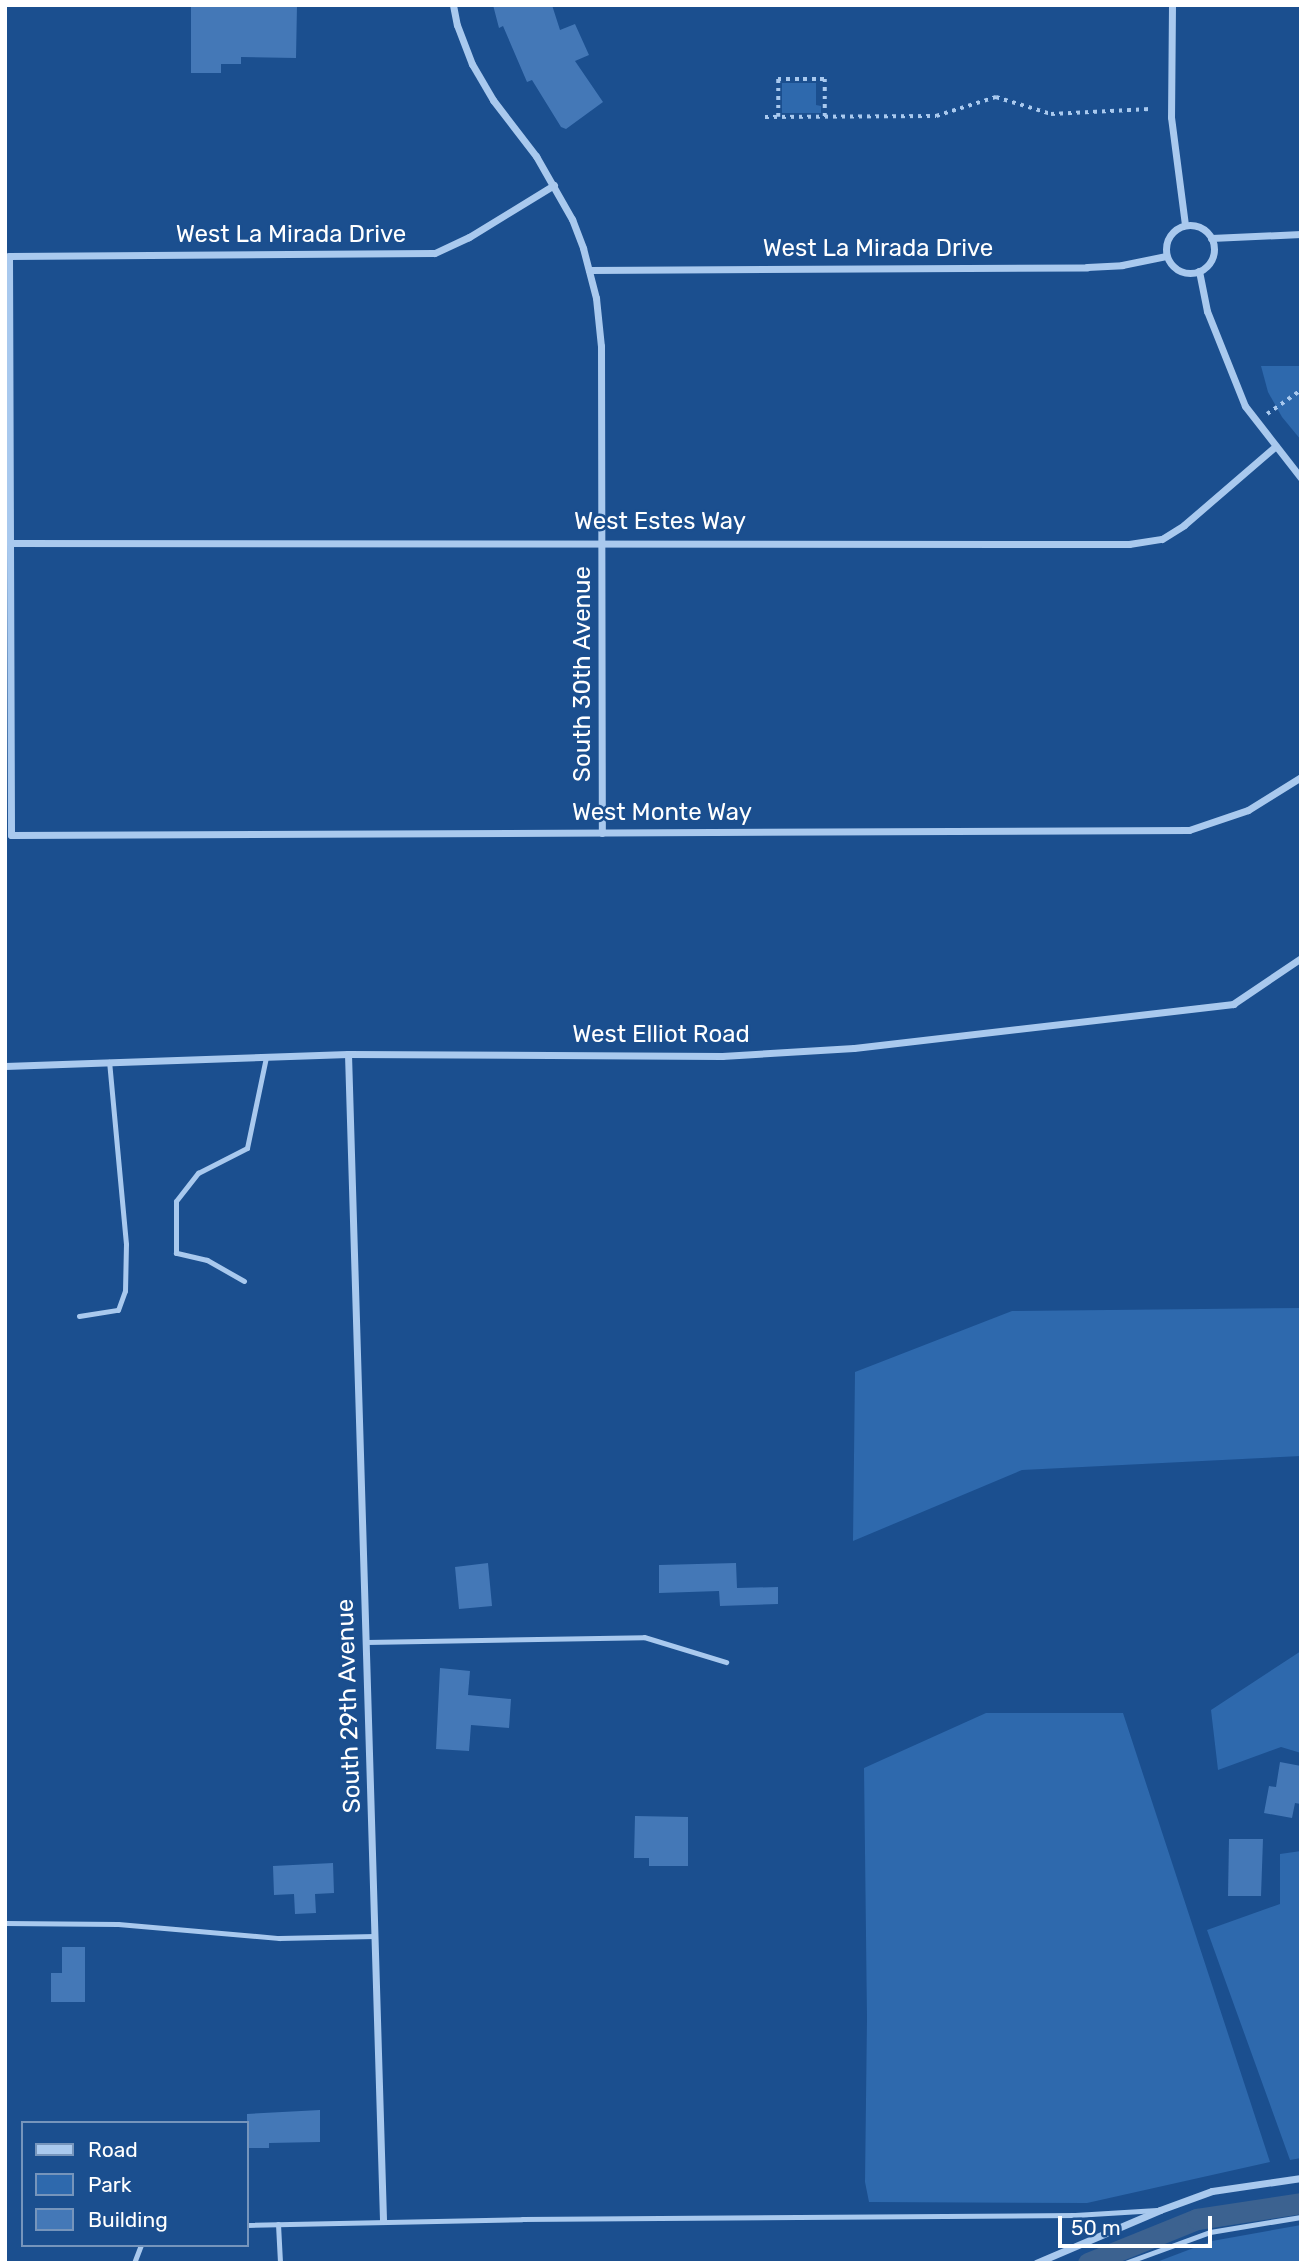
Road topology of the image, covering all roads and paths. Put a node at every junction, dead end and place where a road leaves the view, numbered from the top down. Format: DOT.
graph roads {
  1 [pos="453,5"];
  2 [pos="1172,5"];
  3 [pos="1150,109"];
  4 [pos="765,117"];
  5 [pos="778,117"];
  6 [pos="825,117"];
  7 [pos="554,185"];
  8 [pos="1185,225"];
  9 [pos="1301,234"];
  10 [pos="1211,238"];
  11 [pos="1166,256"];
  12 [pos="589,270"];
  13 [pos="1199,271"];
  14 [pos="1301,390"];
  15 [pos="1257,421"];
  16 [pos="1276,446"];
  17 [pos="1301,478"];
  18 [pos="601,541"];
  19 [pos="10,543"];
  20 [pos="1301,778"];
  21 [pos="602,833"];
  22 [pos="1301,958"];
  23 [pos="348,1054"];
  24 [pos="266,1057"];
  25 [pos="109,1062"];
  26 [pos="5,1066"];
  27 [pos="244,1281"];
  28 [pos="79,1316"];
  29 [pos="366,1642"];
  30 [pos="726,1662"];
  31 [pos="5,1923"];
  32 [pos="375,1936"];
  33 [pos="1301,2178"];
  34 [pos="1160,2210"];
  35 [pos="1301,2217"];
  36 [pos="383,2220"];
  37 [pos="278,2224"];
  38 [pos="248,2225"];
  39 [pos="280,2263"];
  40 [pos="1036,2263"];
  41 [pos="1125,2263"];
  1 -- 7 [label="street, South 30th Avenue"];
  2 -- 8 [label="street"];
  3 -- 6 [label="path"];
  4 -- 5 [label="path"];
  5 -- 6 [label="path"];
  5 -- 6 [label="path"];
  7 -- 12 [label="street, South 30th Avenue"];
  7 -- 19 [label="street, West La Mirada Drive"];
  8 -- 10 [label="street"];
  8 -- 11 [label="street"];
  9 -- 10 [label="street"];
  10 -- 13 [label="street"];
  11 -- 12 [label="street, West La Mirada Drive"];
  11 -- 13 [label="street"];
  12 -- 18 [label="street, South 30th Avenue"];
  13 -- 15 [label="street"];
  14 -- 15 [label="path"];
  15 -- 16 [label="street"];
  16 -- 17 [label="street"];
  16 -- 18 [label="street, West Estes Way"];
  18 -- 19 [label="street, West Estes Way"];
  18 -- 21 [label="street, South 30th Avenue"];
  19 -- 21 [label="street, West Monte Way"];
  20 -- 21 [label="street, West Monte Way"];
  22 -- 23 [label="street, West Elliot Road"];
  23 -- 24 [label="street, West Elliot Road"];
  23 -- 29 [label="street, South 29th Avenue"];
  24 -- 25 [label="street, West Elliot Road"];
  24 -- 27 [label="lane"];
  25 -- 26 [label="street, West Elliot Road"];
  25 -- 28 [label="lane"];
  29 -- 30 [label="lane"];
  29 -- 32 [label="street, South 29th Avenue"];
  31 -- 32 [label="lane"];
  32 -- 36 [label="street, South 29th Avenue"];
  33 -- 34 [label="street"];
  34 -- 36 [label="lane"];
  34 -- 40 [label="street"];
  35 -- 41 [label="lane"];
  36 -- 37 [label="lane"];
  37 -- 38 [label="lane"];
  37 -- 39 [label="lane"];
}
